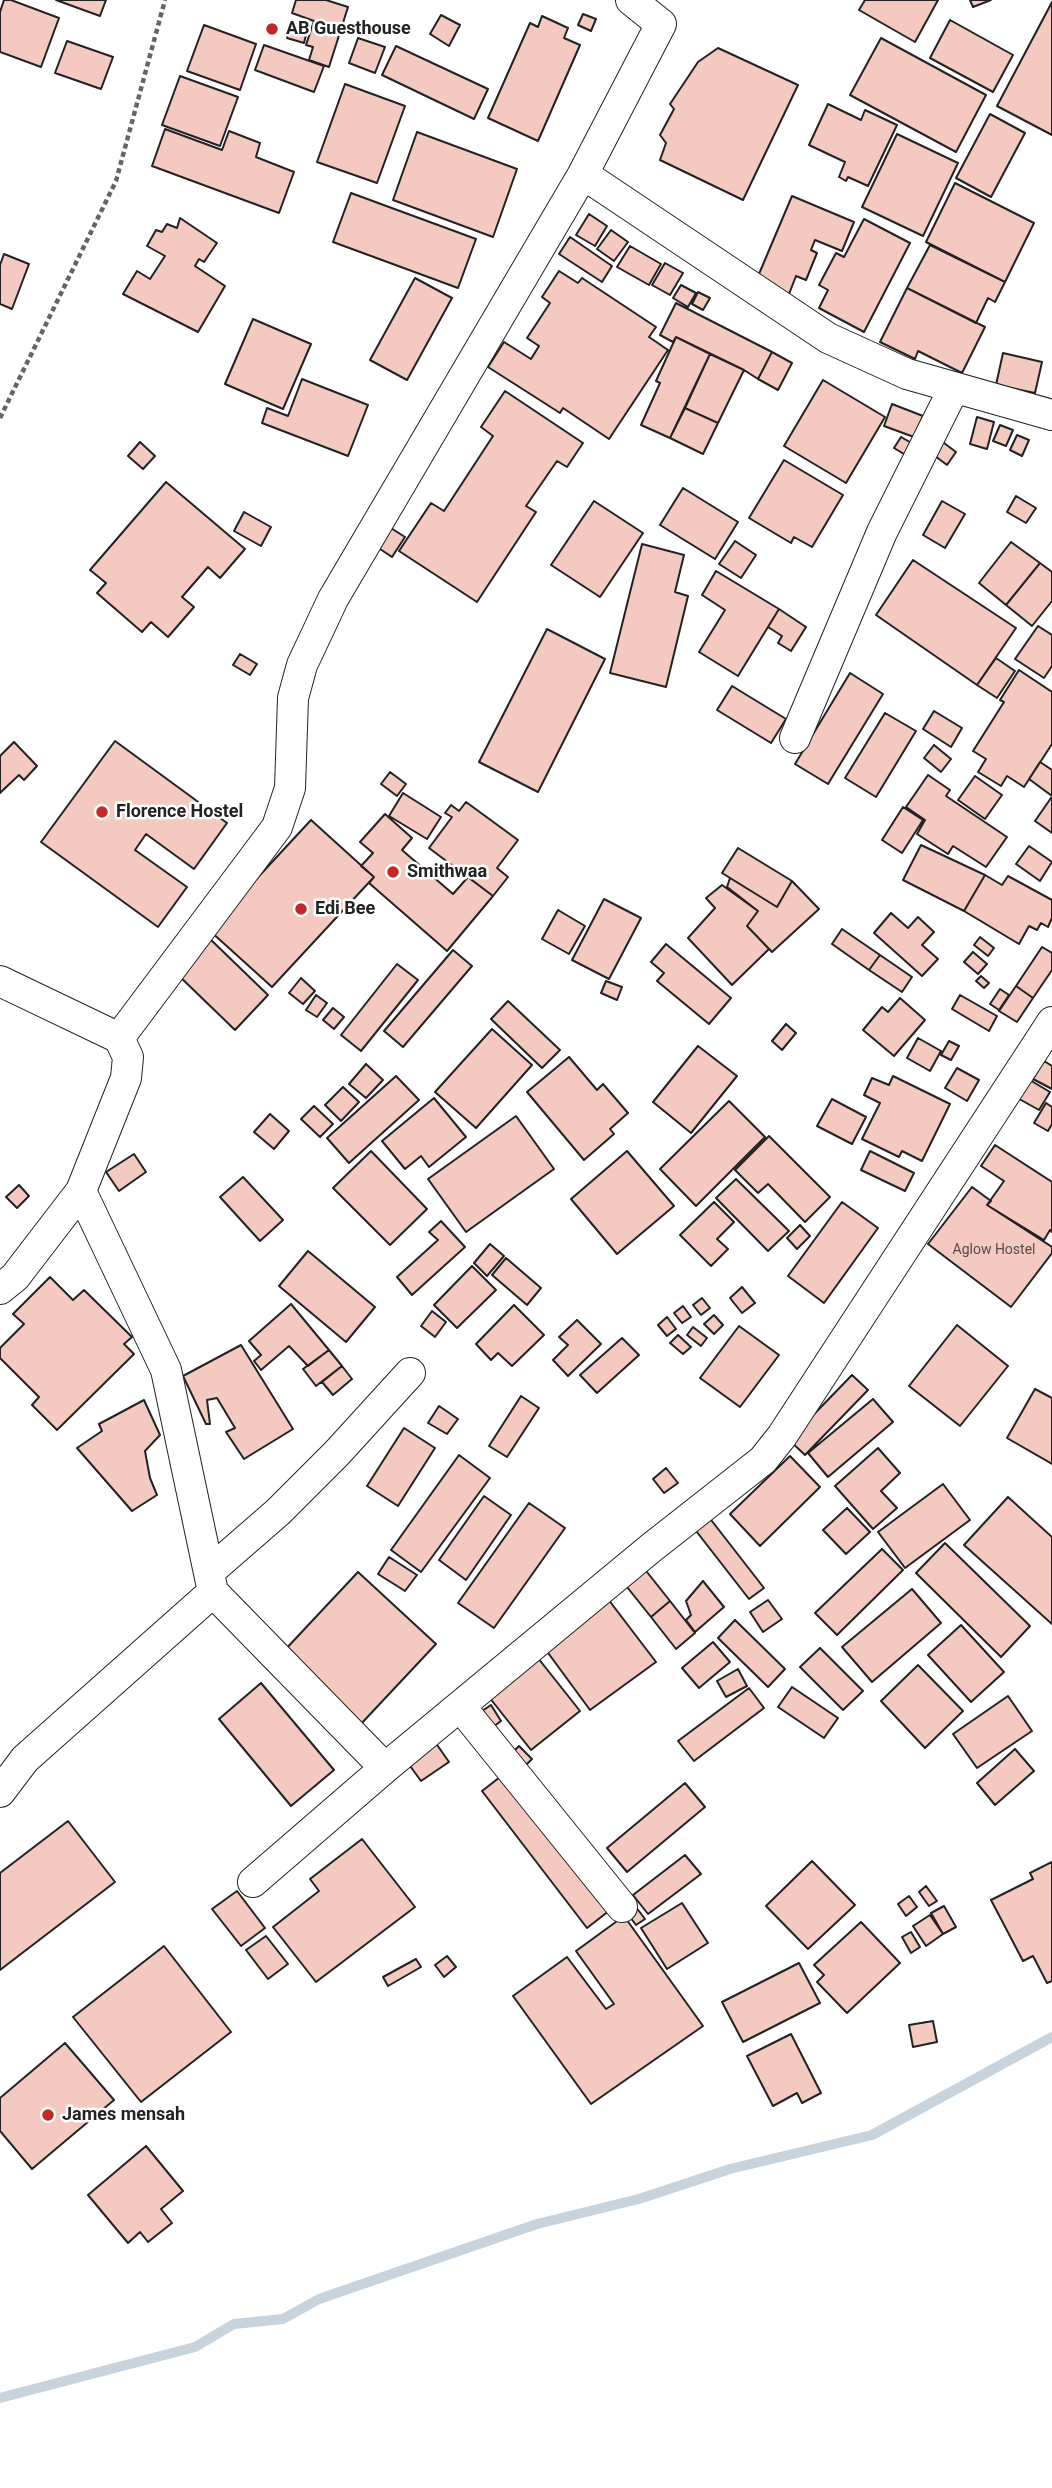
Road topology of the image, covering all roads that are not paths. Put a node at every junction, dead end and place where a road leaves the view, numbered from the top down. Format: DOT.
graph roads {
  1 [pos="631,0"];
  2 [pos="666,12"];
  3 [pos="583,174"];
  4 [pos="954,388"];
  5 [pos="1050,410"];
  6 [pos="795,738"];
  7 [pos="0,981"];
  8 [pos="1052,1021"];
  9 [pos="120,1038"];
  10 [pos="81,1191"];
  11 [pos="5,1279"];
  12 [pos="410,1373"];
  13 [pos="211,1582"];
  14 [pos="460,1706"];
  15 [pos="385,1768"];
  16 [pos="0,1792"];
  17 [pos="253,1882"];
  18 [pos="622,1906"];
  1 -- 2 [label="street"];
  2 -- 3 [label="street"];
  3 -- 4 [label="street"];
  3 -- 9 [label="street"];
  4 -- 5 [label="street"];
  4 -- 6 [label="street"];
  7 -- 9 [label="street"];
  8 -- 14 [label="street"];
  9 -- 10 [label="street"];
  10 -- 11 [label="street"];
  10 -- 13 [label="street"];
  12 -- 13 [label="street"];
  13 -- 15 [label="street"];
  13 -- 16 [label="street"];
  14 -- 15 [label="street"];
  14 -- 18 [label="street"];
  15 -- 17 [label="street"];
}
